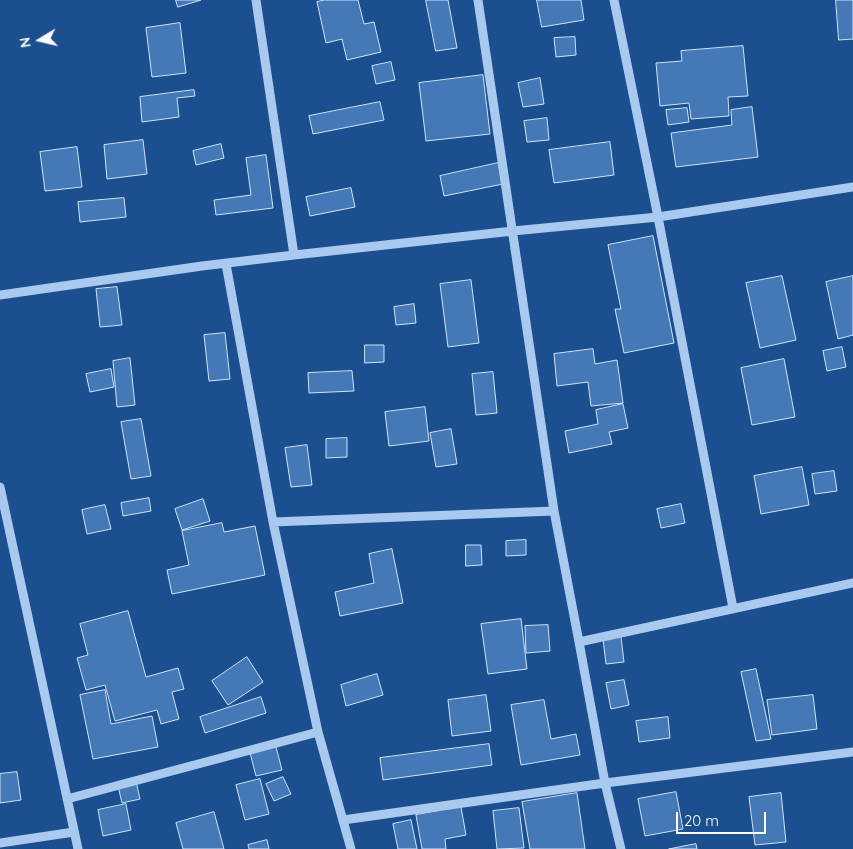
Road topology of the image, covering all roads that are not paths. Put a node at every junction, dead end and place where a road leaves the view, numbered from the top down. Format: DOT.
graph roads {
  1 [pos="256,0"];
  2 [pos="478,0"];
  3 [pos="614,0"];
  4 [pos="853,188"];
  5 [pos="658,217"];
  6 [pos="513,231"];
  7 [pos="294,255"];
  8 [pos="226,264"];
  9 [pos="0,295"];
  10 [pos="0,487"];
  11 [pos="554,511"];
  12 [pos="274,522"];
  13 [pos="853,583"];
  14 [pos="733,608"];
  15 [pos="579,642"];
  16 [pos="318,732"];
  17 [pos="853,752"];
  18 [pos="605,783"];
  19 [pos="67,799"];
  20 [pos="343,820"];
  21 [pos="74,832"];
  22 [pos="0,843"];
  23 [pos="78,849"];
  24 [pos="351,849"];
  25 [pos="621,849"];
  1 -- 7 [label="street"];
  2 -- 6 [label="street"];
  3 -- 5 [label="street"];
  4 -- 5 [label="street"];
  5 -- 6 [label="street"];
  5 -- 14 [label="street"];
  6 -- 7 [label="street"];
  6 -- 11 [label="street"];
  7 -- 8 [label="street"];
  8 -- 9 [label="street"];
  8 -- 12 [label="street"];
  10 -- 19 [label="street"];
  11 -- 12 [label="street"];
  11 -- 15 [label="street"];
  12 -- 16 [label="street"];
  13 -- 14 [label="street"];
  14 -- 15 [label="street"];
  15 -- 18 [label="street"];
  16 -- 19 [label="street"];
  16 -- 20 [label="street"];
  17 -- 18 [label="street"];
  18 -- 20 [label="street"];
  18 -- 25 [label="street"];
  19 -- 21 [label="street"];
  20 -- 24 [label="street"];
  21 -- 22 [label="street"];
  21 -- 23 [label="street"];
}
